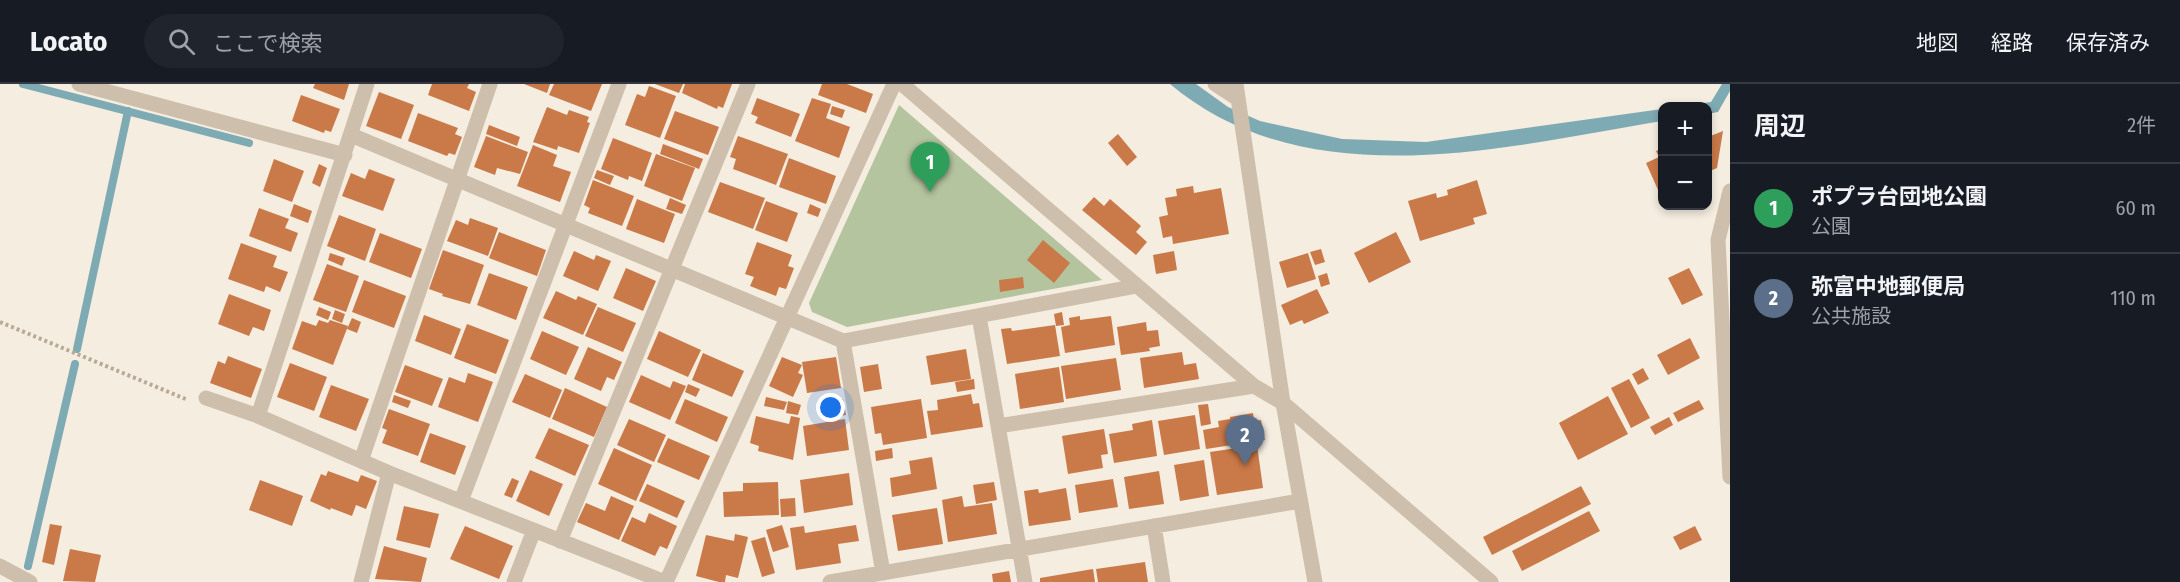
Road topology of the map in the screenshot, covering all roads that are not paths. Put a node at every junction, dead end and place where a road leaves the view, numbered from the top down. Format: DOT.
graph roads {
  1 [pos="79,84"];
  2 [pos="367,84"];
  3 [pos="490,84"];
  4 [pos="619,84"];
  5 [pos="748,84"];
  6 [pos="894,84"];
  7 [pos="902,84"];
  8 [pos="1215,84"];
  9 [pos="1238,96"];
  10 [pos="351,135"];
  11 [pos="345,155"];
  12 [pos="458,179"];
  13 [pos="1730,191"];
  14 [pos="566,224"];
  15 [pos="672,268"];
  16 [pos="1137,286"];
  17 [pos="787,316"];
  18 [pos="979,316"];
  19 [pos="843,341"];
  20 [pos="1254,386"];
  21 [pos="206,398"];
  22 [pos="1284,403"];
  23 [pos="258,416"];
  24 [pos="998,426"];
  25 [pos="361,461"];
  26 [pos="389,473"];
  27 [pos="1730,477"];
  28 [pos="461,501"];
  29 [pos="1300,501"];
  30 [pos="1154,526"];
  31 [pos="534,530"];
  32 [pos="560,541"];
  33 [pos="1019,549"];
  34 [pos="0,566"];
  35 [pos="883,573"];
  36 [pos="902,576"];
  37 [pos="30,582"];
  38 [pos="361,582"];
  39 [pos="514,582"];
  40 [pos="665,582"];
  41 [pos="830,582"];
  42 [pos="1025,582"];
  43 [pos="1164,582"];
  44 [pos="1315,582"];
  45 [pos="1491,582"];
  1 -- 11 [label="street"];
  2 -- 10 [label="street"];
  3 -- 12 [label="street"];
  4 -- 14 [label="street"];
  5 -- 15 [label="street"];
  6 -- 17 [label="street"];
  7 -- 16 [label="street"];
  8 -- 9 [label="street"];
  9 -- 22 [label="street"];
  10 -- 11 [label="street"];
  10 -- 12 [label="street"];
  11 -- 23 [label="street"];
  12 -- 14 [label="street"];
  12 -- 25 [label="street"];
  13 -- 27 [label="street"];
  14 -- 15 [label="street"];
  14 -- 28 [label="street"];
  15 -- 17 [label="street"];
  15 -- 32 [label="street"];
  16 -- 18 [label="street"];
  16 -- 20 [label="street"];
  17 -- 19 [label="street"];
  17 -- 40 [label="street"];
  18 -- 19 [label="street"];
  18 -- 24 [label="street"];
  19 -- 35 [label="street"];
  20 -- 22 [label="street"];
  20 -- 24 [label="street"];
  21 -- 23 [label="street"];
  22 -- 29 [label="street"];
  22 -- 45 [label="street"];
  23 -- 25 [label="street"];
  24 -- 33 [label="street"];
  25 -- 26 [label="street"];
  26 -- 28 [label="street"];
  26 -- 38 [label="street"];
  28 -- 31 [label="street"];
  29 -- 30 [label="street"];
  29 -- 44 [label="street"];
  30 -- 33 [label="street"];
  30 -- 43 [label="street"];
  31 -- 32 [label="street"];
  31 -- 39 [label="street"];
  32 -- 40 [label="street"];
  33 -- 36 [label="street"];
  33 -- 42 [label="street"];
  34 -- 37 [label="street"];
  35 -- 36 [label="street"];
  35 -- 41 [label="street"];
}
